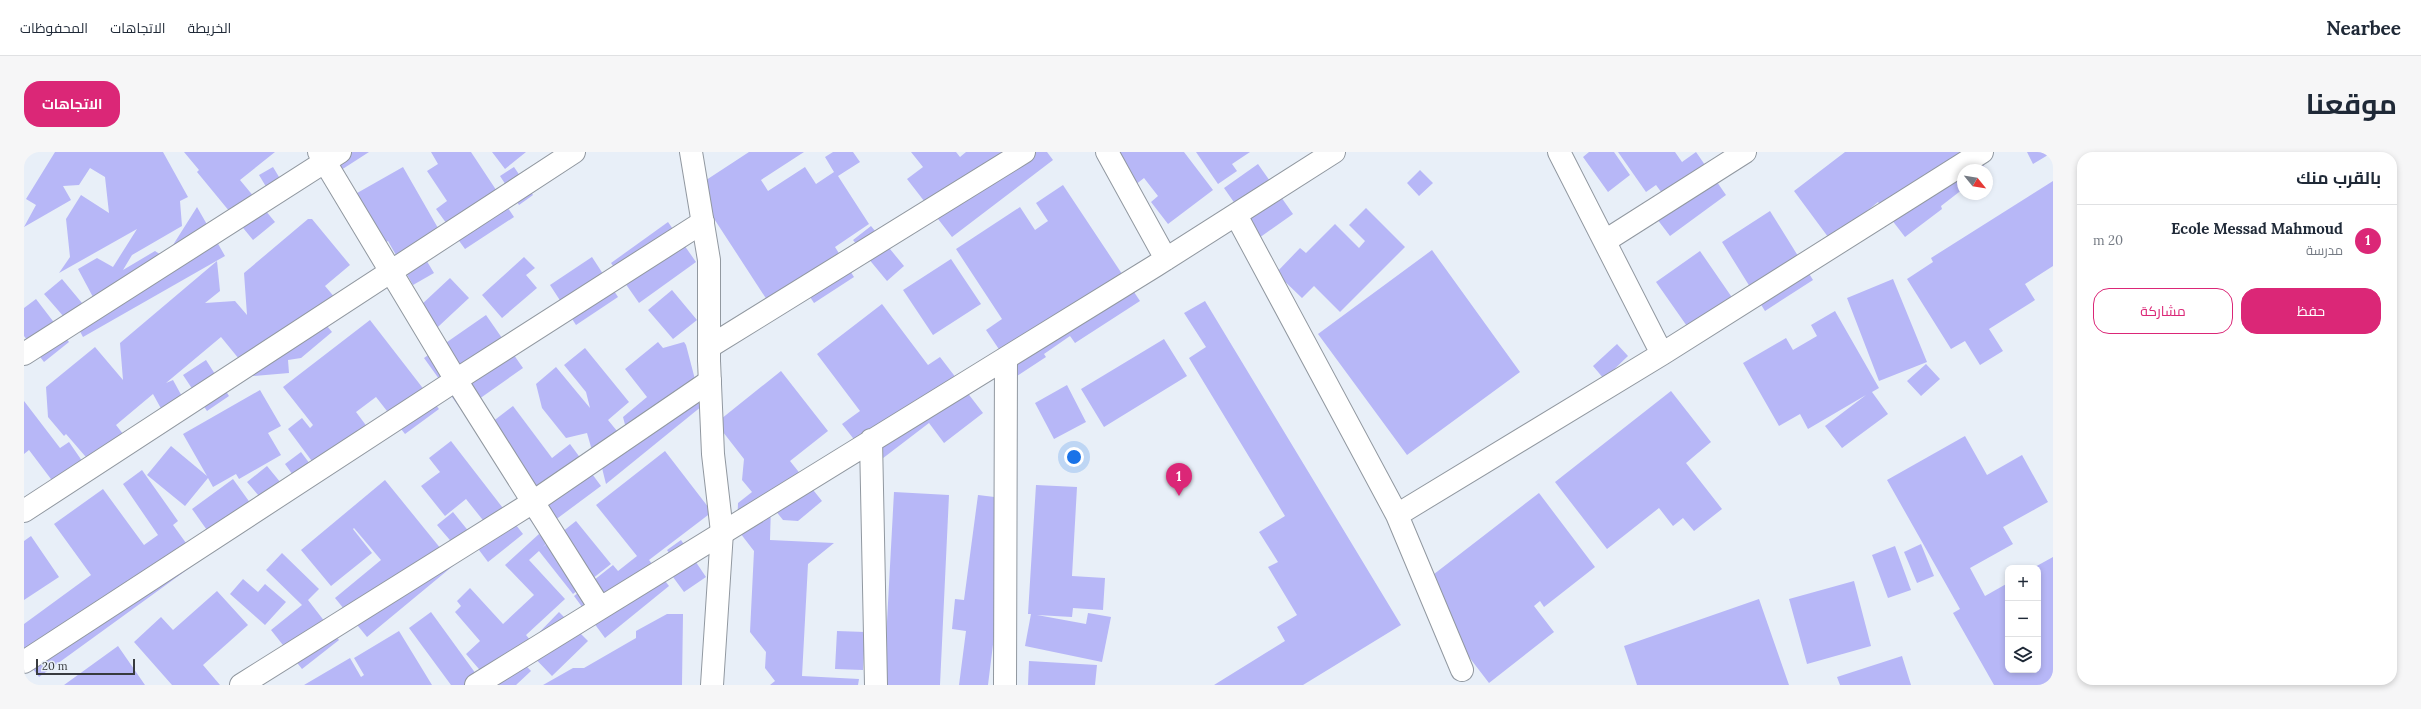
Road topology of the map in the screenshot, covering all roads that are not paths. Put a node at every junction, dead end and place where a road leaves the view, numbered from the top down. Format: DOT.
graph roads {
  1 [pos="574,152"];
  2 [pos="691,152"];
  3 [pos="1024,152"];
  4 [pos="1107,152"];
  5 [pos="1334,152"];
  6 [pos="1559,152"];
  7 [pos="1745,152"];
  8 [pos="1982,152"];
  9 [pos="328,155"];
  10 [pos="1236,215"];
  11 [pos="703,222"];
  12 [pos="1604,241"];
  13 [pos="1166,259"];
  14 [pos="390,271"];
  15 [pos="709,347"];
  16 [pos="24,354"];
  17 [pos="1662,354"];
  18 [pos="1006,358"];
  19 [pos="456,380"];
  20 [pos="710,381"];
  21 [pos="871,440"];
  22 [pos="533,502"];
  23 [pos="24,511"];
  24 [pos="1397,515"];
  25 [pos="722,532"];
  26 [pos="600,608"];
  27 [pos="24,662"];
  28 [pos="1462,670"];
  29 [pos="241,685"];
  30 [pos="476,685"];
  31 [pos="712,685"];
  32 [pos="876,685"];
  33 [pos="1005,685"];
  1 -- 14 [label="street"];
  2 -- 11 [label="street"];
  3 -- 15 [label="street"];
  4 -- 13 [label="street"];
  5 -- 10 [label="street"];
  6 -- 12 [label="street"];
  7 -- 12 [label="street"];
  8 -- 17 [label="street"];
  9 -- 14 [label="street"];
  9 -- 16 [label="street"];
  10 -- 13 [label="street"];
  10 -- 24 [label="street"];
  11 -- 15 [label="street"];
  11 -- 19 [label="street"];
  12 -- 17 [label="street"];
  13 -- 18 [label="street"];
  14 -- 19 [label="street"];
  14 -- 23 [label="street"];
  15 -- 20 [label="street"];
  17 -- 24 [label="street"];
  18 -- 21 [label="street"];
  18 -- 33 [label="street"];
  19 -- 22 [label="street"];
  19 -- 27 [label="street"];
  20 -- 22 [label="street"];
  20 -- 25 [label="street"];
  21 -- 25 [label="street"];
  21 -- 32 [label="street"];
  22 -- 26 [label="street"];
  22 -- 29 [label="street"];
  24 -- 28 [label="street"];
  25 -- 26 [label="street"];
  25 -- 31 [label="street"];
  26 -- 30 [label="street"];
}
